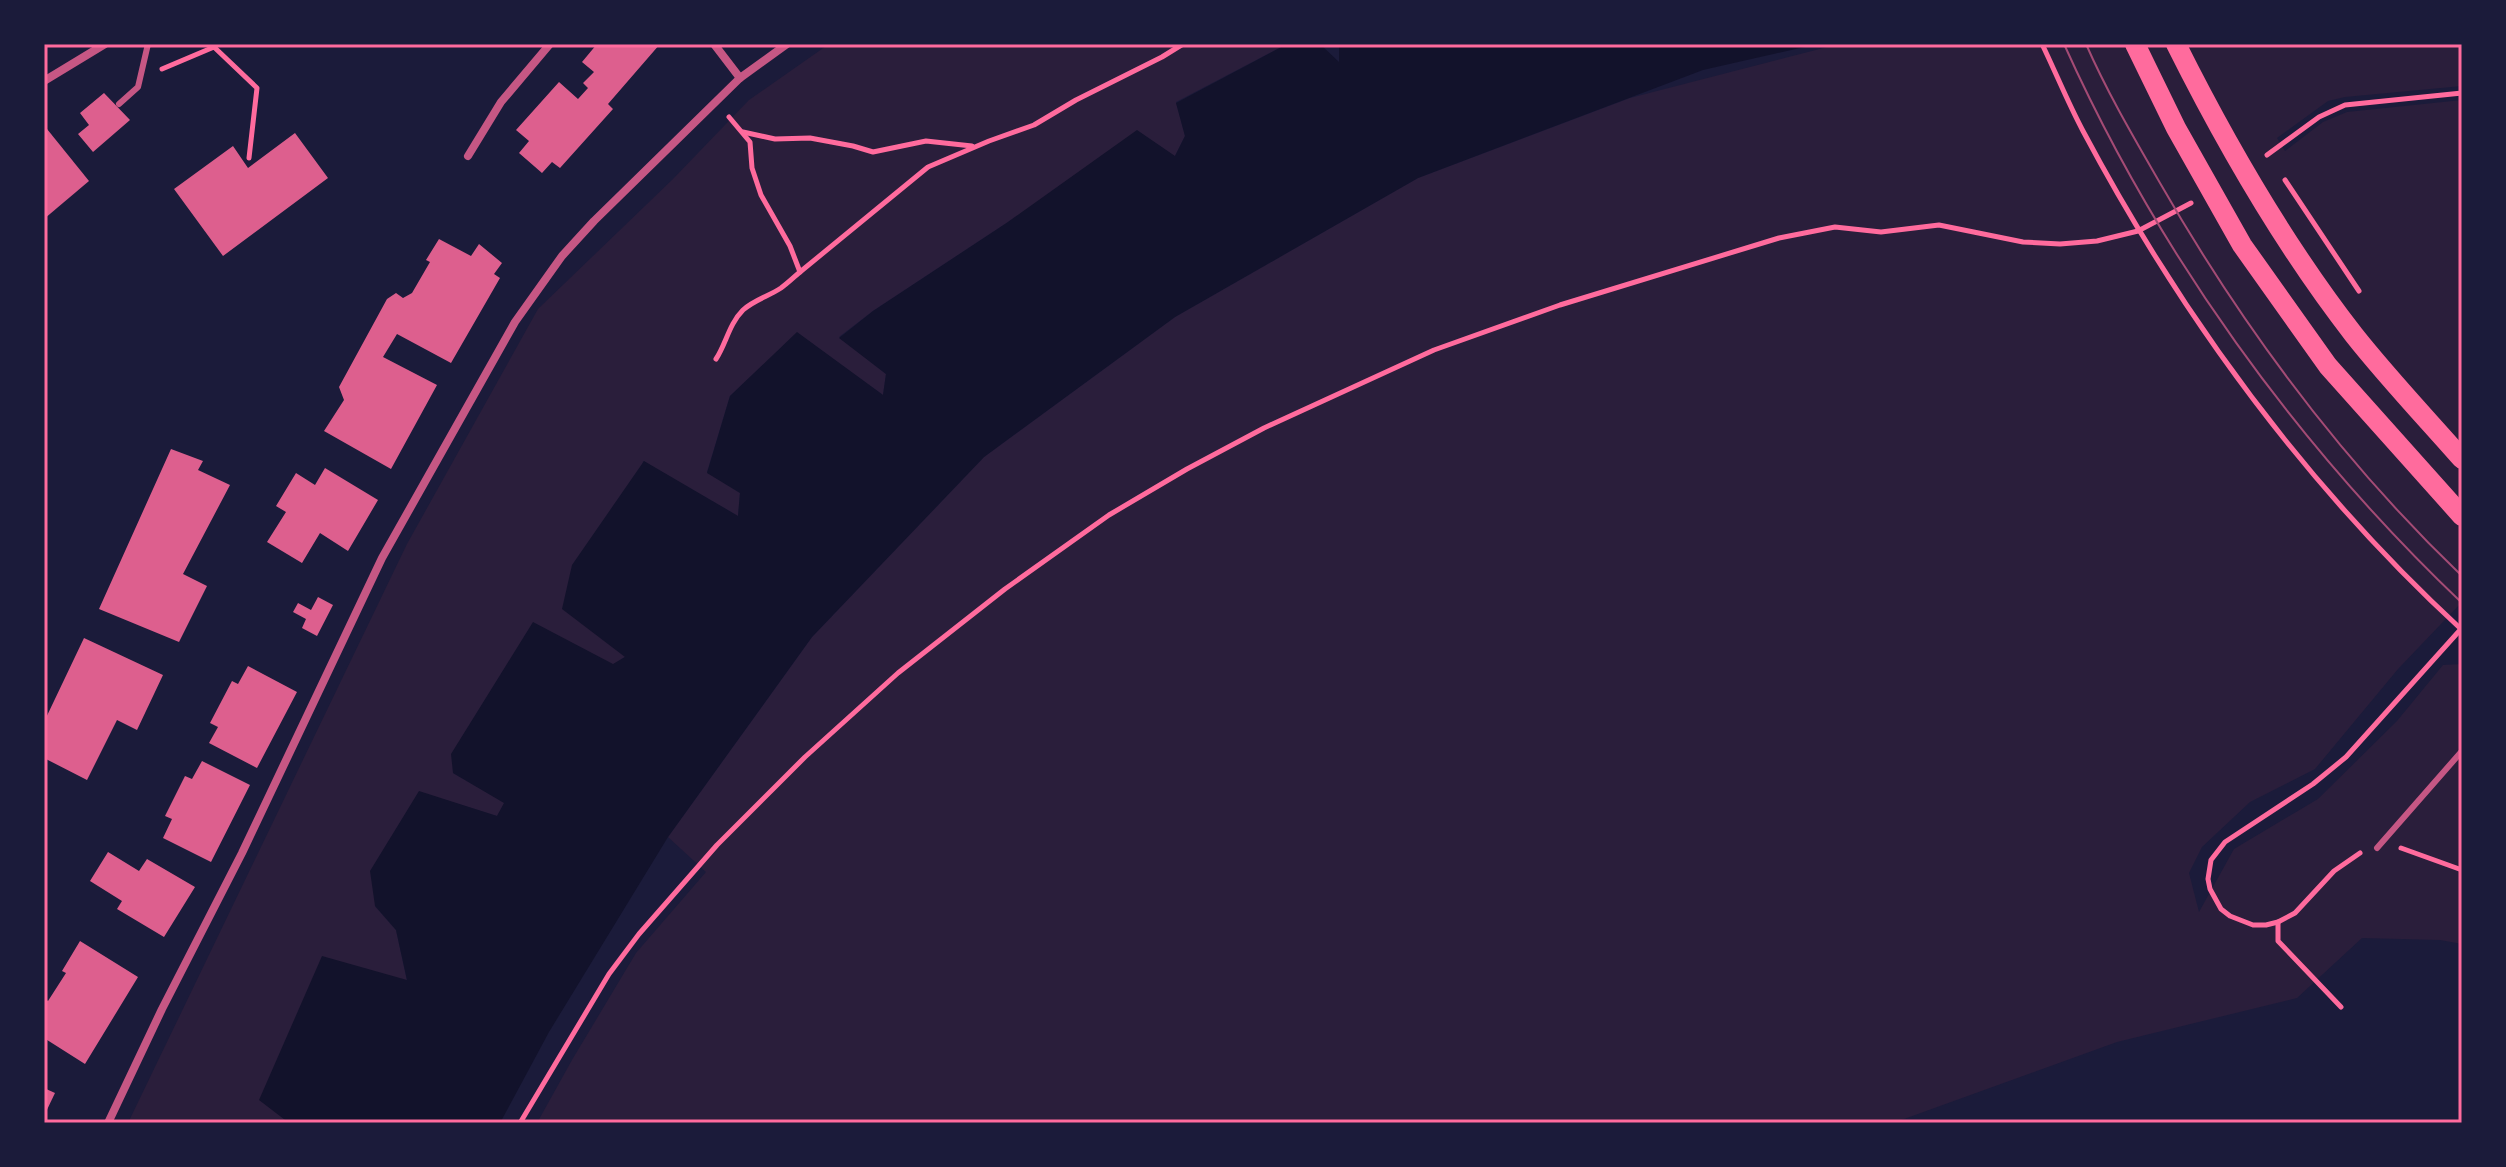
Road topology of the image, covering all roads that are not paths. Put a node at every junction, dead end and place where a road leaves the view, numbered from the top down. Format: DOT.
graph roads {
  1 [pos="105,44"];
  2 [pos="148,44"];
  3 [pos="550,44"];
  4 [pos="714,44"];
  5 [pos="787,44"];
  6 [pos="2135,44"];
  7 [pos="2176,44"];
  8 [pos="740,78"];
  9 [pos="44,81"];
  10 [pos="119,104"];
  11 [pos="468,156"];
  12 [pos="2462,459"];
  13 [pos="2462,516"];
  14 [pos="2462,751"];
  15 [pos="2377,848"];
  16 [pos="108,1123"];
  1 -- 9 [label="street"];
  2 -- 10 [label="lane"];
  3 -- 11 [label="street"];
  4 -- 8 [label="street"];
  5 -- 8 [label="street"];
  6 -- 13 [label="main road"];
  7 -- 12 [label="main road"];
  8 -- 16 [label="street"];
  14 -- 15 [label="lane"];
}
